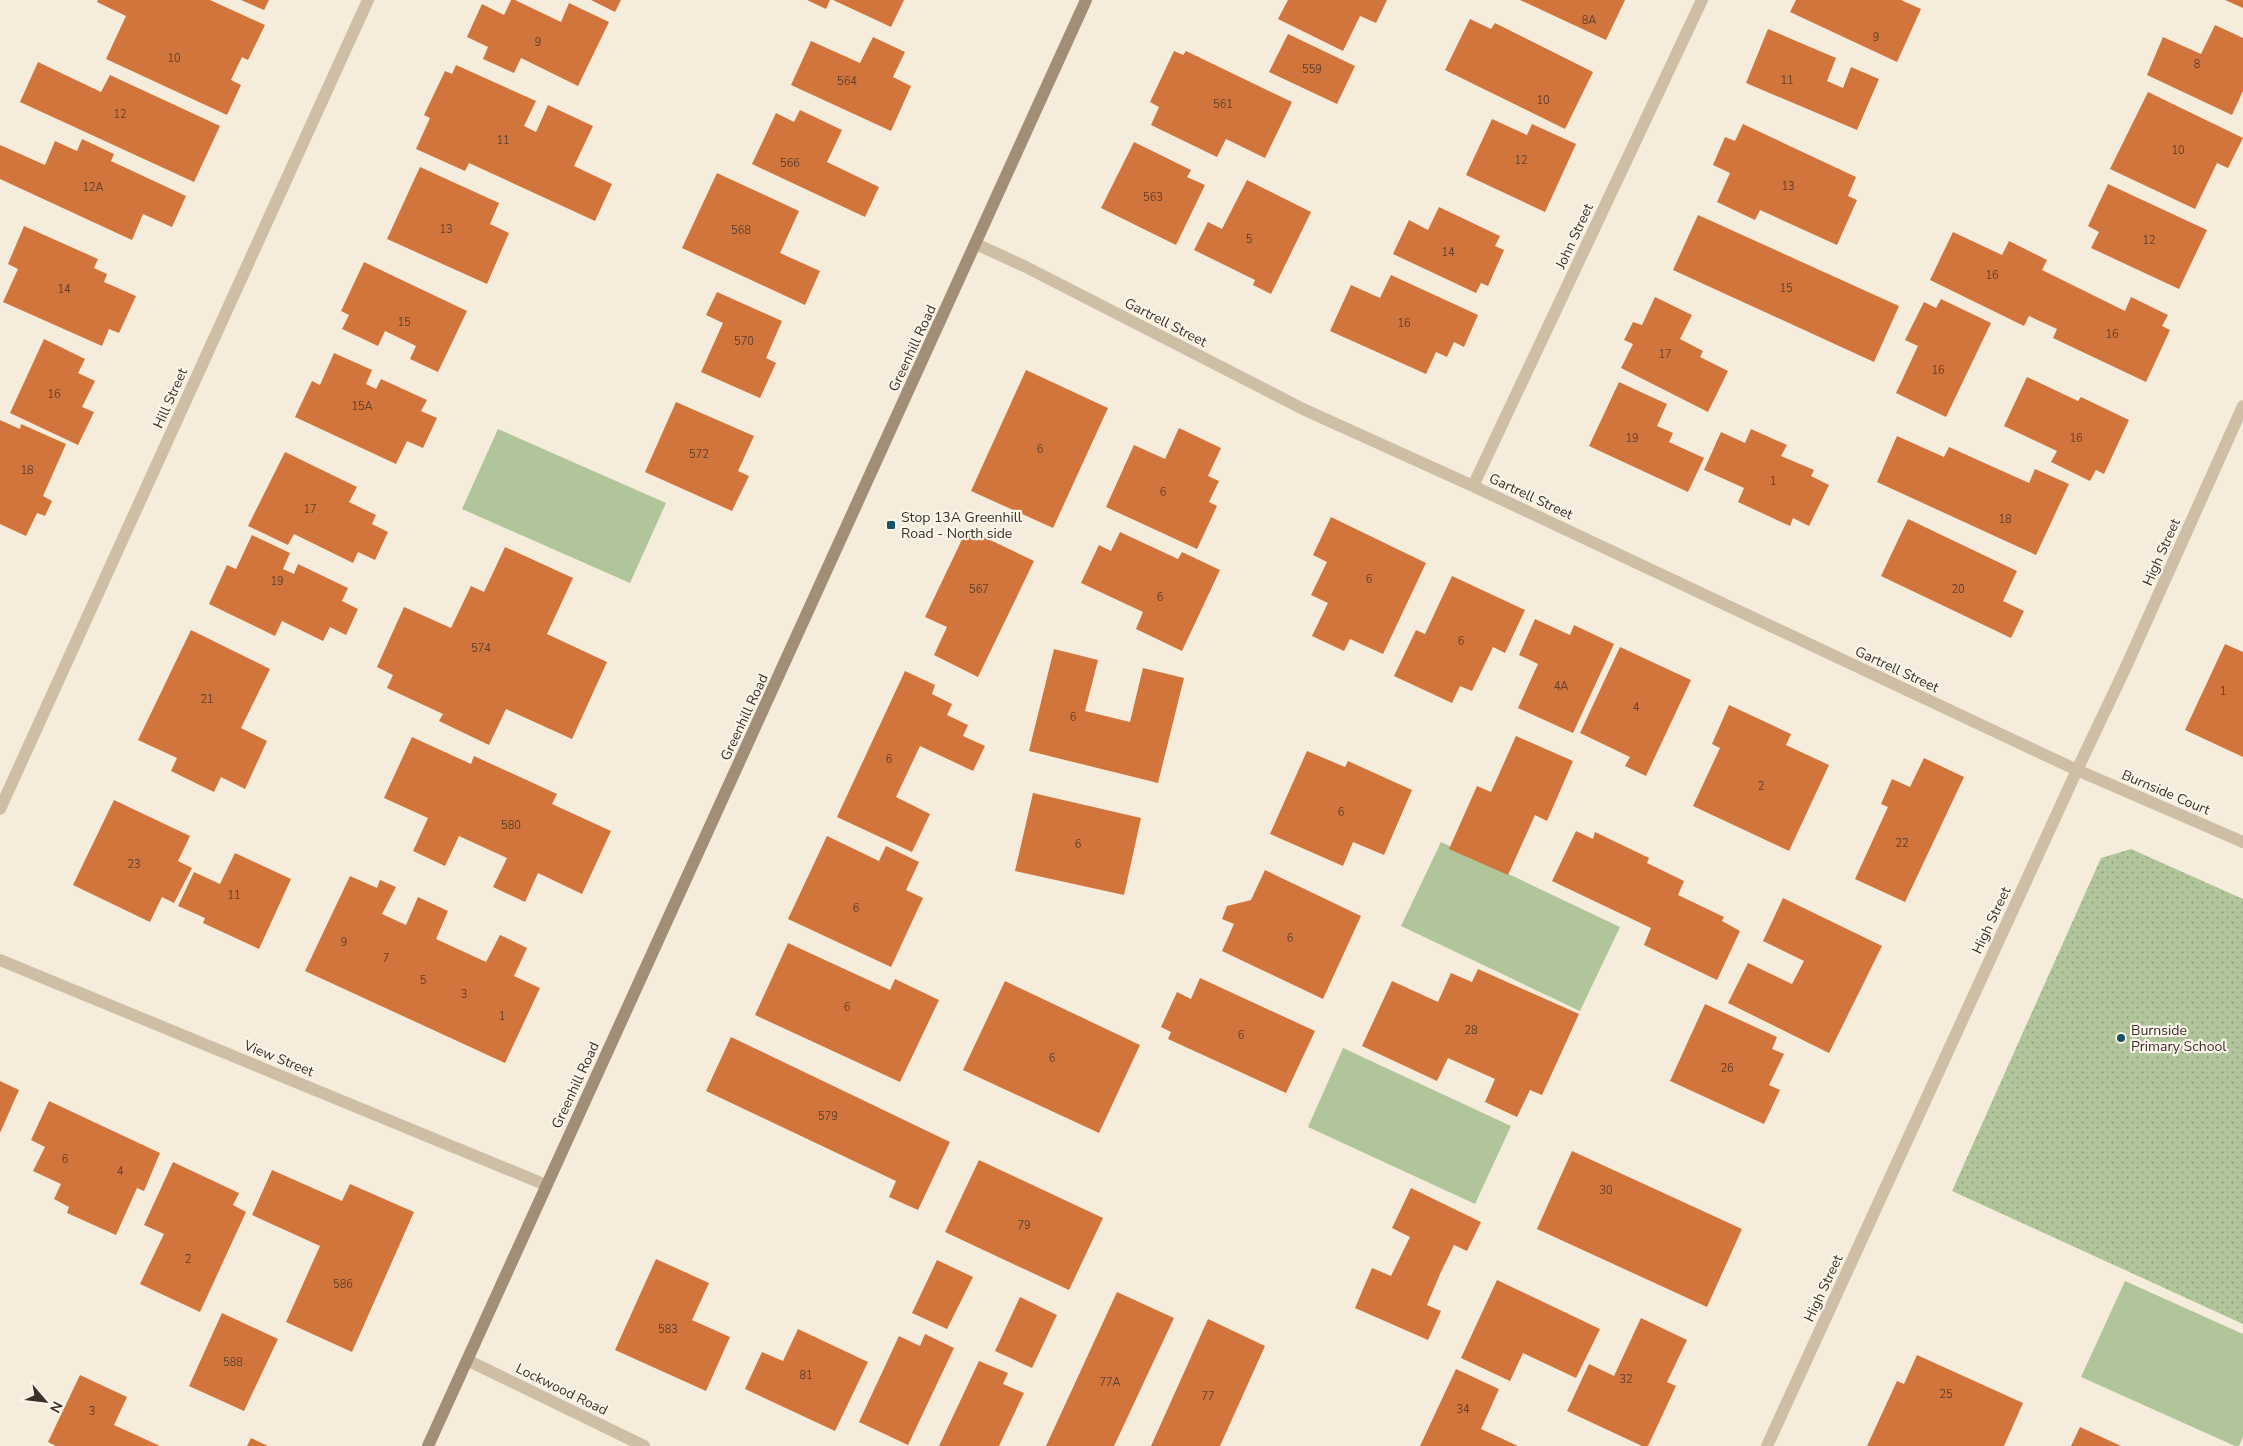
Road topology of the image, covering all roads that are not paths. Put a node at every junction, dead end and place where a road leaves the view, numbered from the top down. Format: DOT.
graph roads {
  1 [pos="368,0"];
  2 [pos="1086,0"];
  3 [pos="1702,0"];
  4 [pos="976,244"];
  5 [pos="2243,406"];
  6 [pos="1474,486"];
  7 [pos="2076,770"];
  8 [pos="0,809"];
  9 [pos="2243,842"];
  10 [pos="0,960"];
  11 [pos="546,1185"];
  12 [pos="467,1360"];
  13 [pos="428,1446"];
  14 [pos="644,1446"];
  15 [pos="1767,1446"];
  1 -- 8 [label="street, Hill Street"];
  2 -- 4 [label="main road, Greenhill Road"];
  3 -- 6 [label="street, John Street"];
  4 -- 6 [label="street, Gartrell Street"];
  4 -- 11 [label="main road, Greenhill Road"];
  5 -- 7 [label="street, High Street"];
  6 -- 7 [label="street, Gartrell Street"];
  7 -- 9 [label="street, Burnside Court"];
  7 -- 15 [label="street, High Street"];
  10 -- 11 [label="street, View Street"];
  11 -- 12 [label="main road, Greenhill Road"];
  12 -- 13 [label="main road, Greenhill Road"];
  12 -- 14 [label="street, Lockwood Road"];
}
